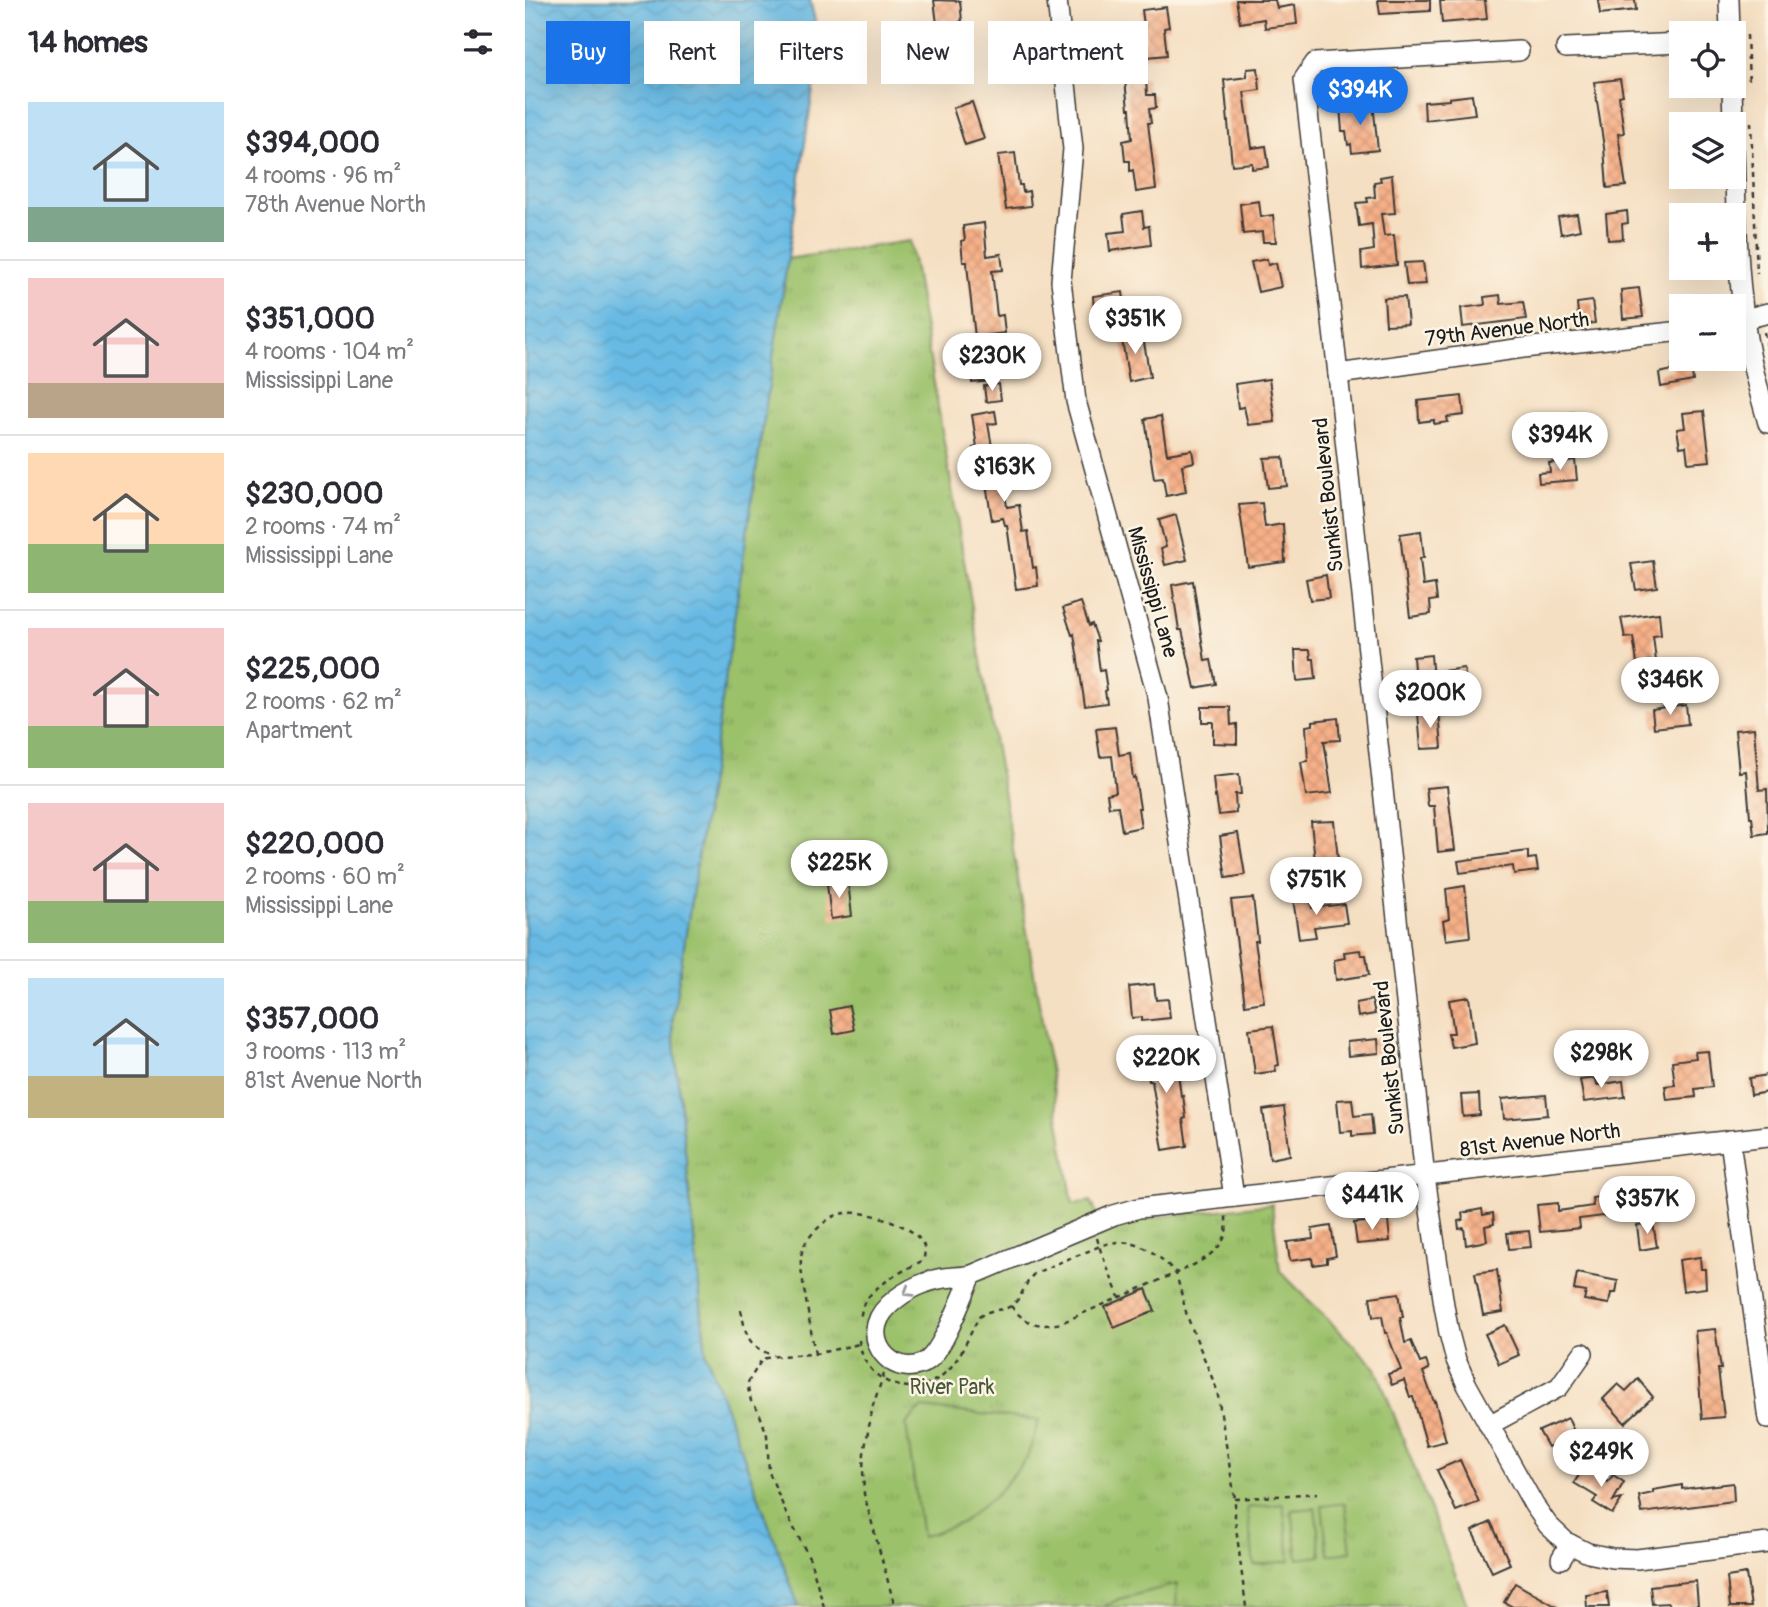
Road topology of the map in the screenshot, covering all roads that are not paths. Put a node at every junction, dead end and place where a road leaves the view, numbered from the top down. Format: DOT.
graph roads {
  1 [pos="1057,0"];
  2 [pos="1729,0"];
  3 [pos="1735,21"];
  4 [pos="1669,44"];
  5 [pos="1566,48"];
  6 [pos="1519,51"];
  7 [pos="1736,189"];
  8 [pos="1738,294"];
  9 [pos="1746,321"];
  10 [pos="1766,321"];
  11 [pos="1669,332"];
  12 [pos="1746,344"];
  13 [pos="1338,374"];
  14 [pos="1768,423"];
  15 [pos="1768,1136"];
  16 [pos="1731,1140"];
  17 [pos="1425,1177"];
  18 [pos="1234,1198"];
  19 [pos="972,1275"];
  20 [pos="1583,1353"];
  21 [pos="1768,1419"];
  22 [pos="1489,1425"];
  23 [pos="1768,1543"];
  1 -- 18 [label="street, Mississippi Lane"];
  2 -- 3 [label="street"];
  4 -- 5 [label="street"];
  6 -- 13 [label="street, Sunkist Boulevard"];
  7 -- 8 [label="street"];
  9 -- 10 [label="street"];
  11 -- 13 [label="street, 79th Avenue North"];
  12 -- 14 [label="street"];
  13 -- 17 [label="street, Sunkist Boulevard"];
  15 -- 16 [label="street, 81st Avenue North"];
  16 -- 17 [label="street, 81st Avenue North"];
  16 -- 21 [label="street"];
  17 -- 18 [label="street, 81st Avenue North"];
  17 -- 22 [label="street, Sunkist Boulevard"];
  18 -- 19 [label="street, 81st Avenue North"];
  19 -- 19 [label="street, 81st Avenue North, one-way"];
  20 -- 22 [label="street"];
  22 -- 23 [label="street, Sunkist Boulevard"];
}
